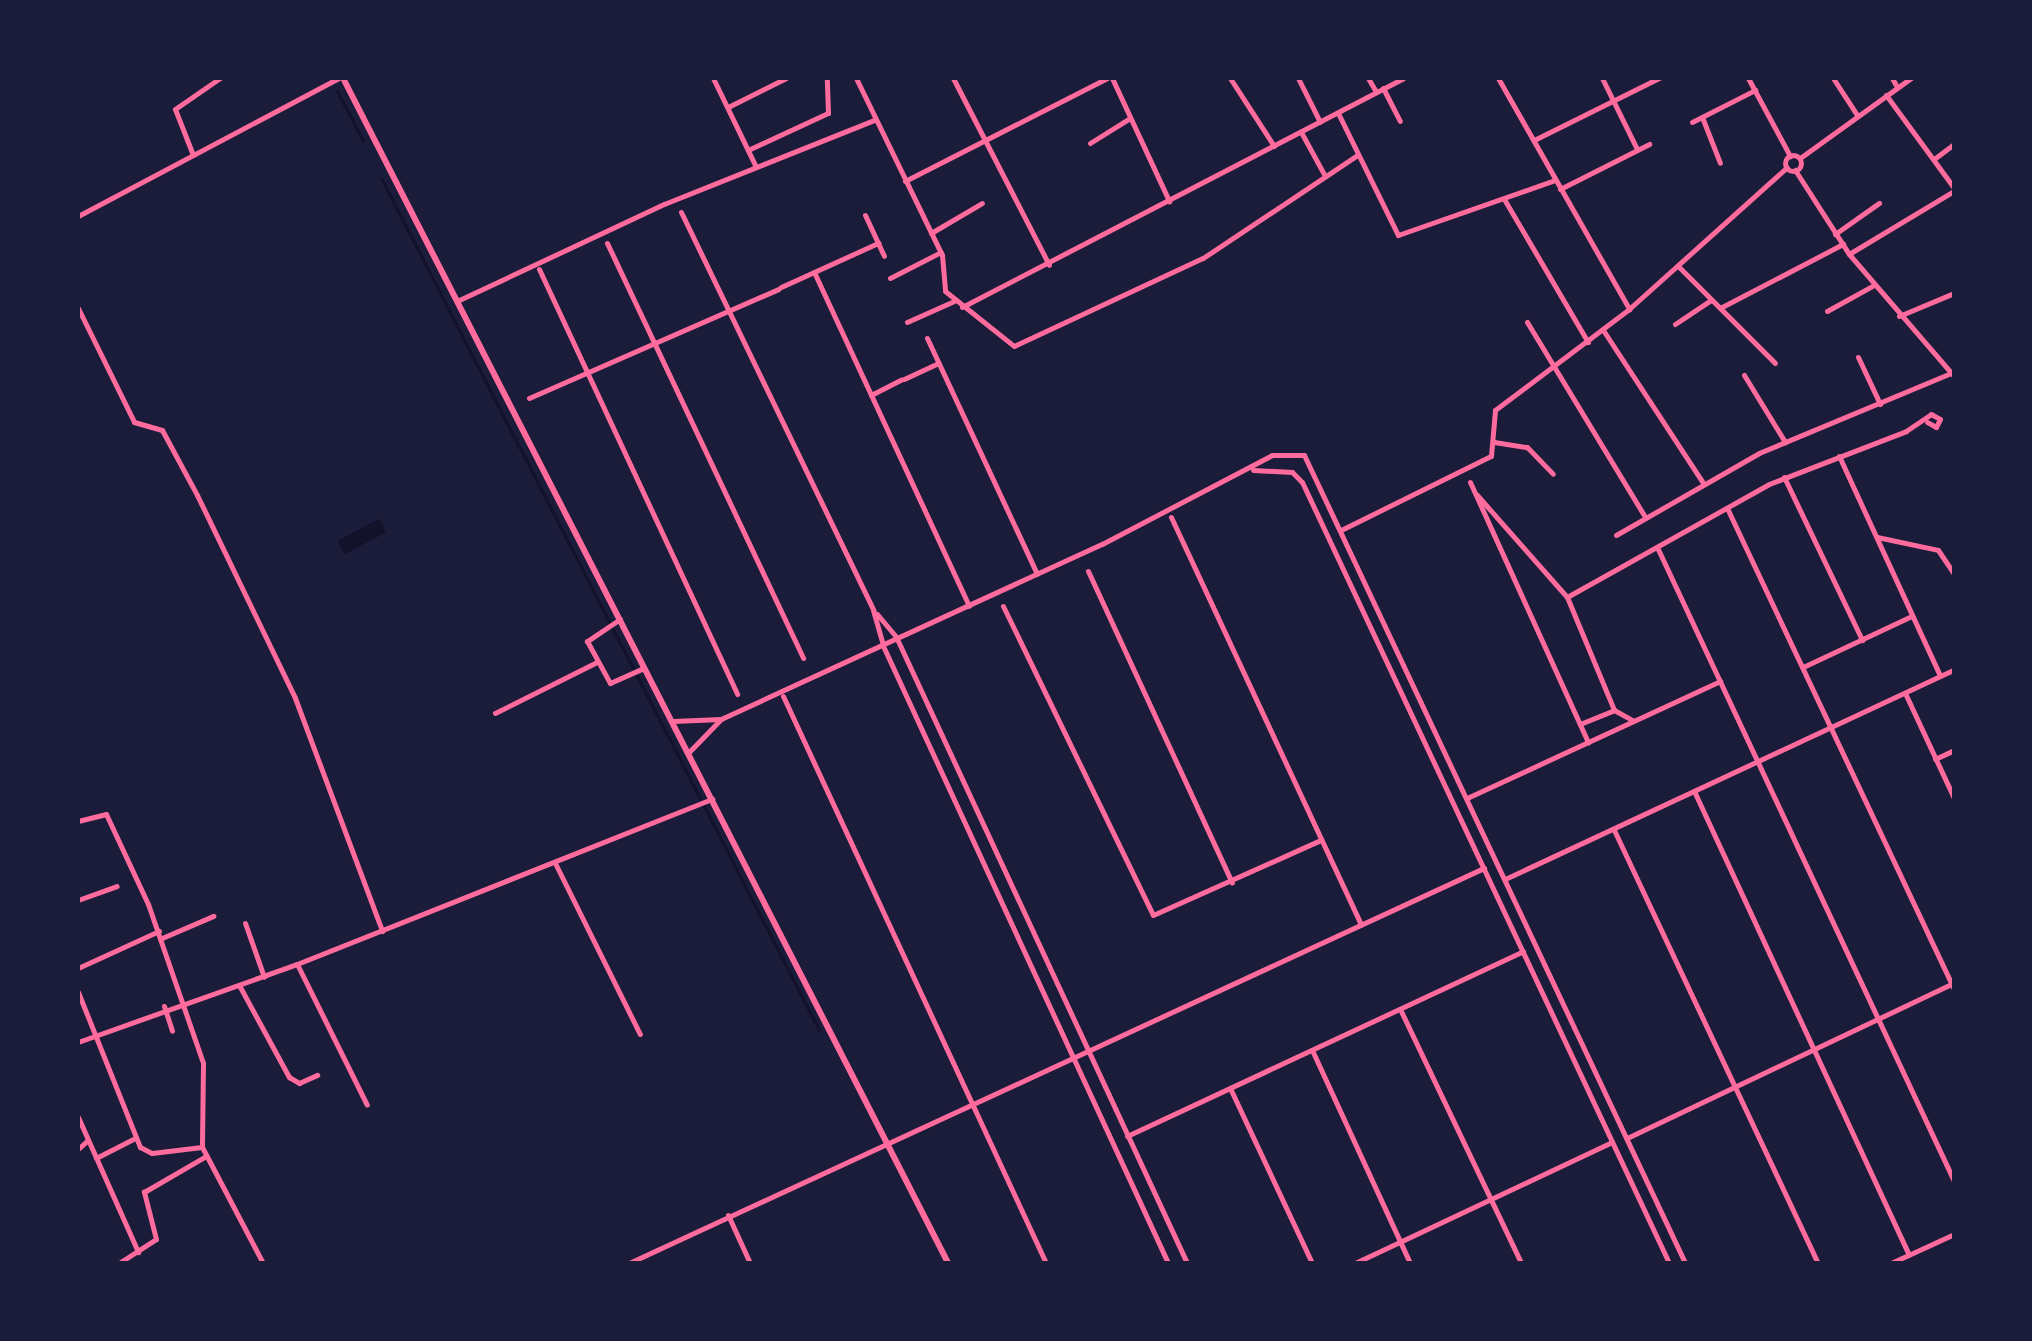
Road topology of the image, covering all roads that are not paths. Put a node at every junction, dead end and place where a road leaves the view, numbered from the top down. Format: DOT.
graph roads {
  1 [pos="220,78"];
  2 [pos="713,78"];
  3 [pos="786,78"];
  4 [pos="827,78"];
  5 [pos="856,78"];
  6 [pos="953,78"];
  7 [pos="1110,78"];
  8 [pos="1230,78"];
  9 [pos="1298,78"];
  10 [pos="1368,78"];
  11 [pos="1403,78"];
  12 [pos="1498,78"];
  13 [pos="1602,78"];
  14 [pos="1659,78"];
  15 [pos="1748,78"];
  16 [pos="1833,78"];
  17 [pos="1892,78"];
  18 [pos="1911,78"];
  19 [pos="337,79"];
  20 [pos="1897,87"];
  21 [pos="1383,88"];
  22 [pos="1755,90"];
  23 [pos="1376,92"];
  24 [pos="1886,95"];
  25 [pos="1612,101"];
  26 [pos="728,107"];
  27 [pos="1338,113"];
  28 [pos="1857,115"];
  29 [pos="1702,117"];
  30 [pos="1130,118"];
  31 [pos="874,120"];
  32 [pos="1400,121"];
  33 [pos="1320,122"];
  34 [pos="1692,122"];
  35 [pos="1301,132"];
  36 [pos="1534,140"];
  37 [pos="985,141"];
  38 [pos="1090,143"];
  39 [pos="1649,144"];
  40 [pos="1954,144"];
  41 [pos="1274,146"];
  42 [pos="1637,149"];
  43 [pos="748,150"];
  44 [pos="193,155"];
  45 [pos="1356,156"];
  46 [pos="1790,156"];
  47 [pos="1800,158"];
  48 [pos="1934,159"];
  49 [pos="1720,163"];
  50 [pos="755,165"];
  51 [pos="1787,167"];
  52 [pos="1795,170"];
  53 [pos="1325,176"];
  54 [pos="1555,180"];
  55 [pos="905,181"];
  56 [pos="1560,189"];
  57 [pos="1954,190"];
  58 [pos="1504,199"];
  59 [pos="1169,201"];
  60 [pos="982,203"];
  61 [pos="1879,203"];
  62 [pos="681,212"];
  63 [pos="865,215"];
  64 [pos="78,216"];
  65 [pos="931,233"];
  66 [pos="1835,234"];
  67 [pos="607,243"];
  68 [pos="878,243"];
  69 [pos="1843,244"];
  70 [pos="941,252"];
  71 [pos="1849,254"];
  72 [pos="884,256"];
  73 [pos="1049,265"];
  74 [pos="1678,266"];
  75 [pos="539,269"];
  76 [pos="814,272"];
  77 [pos="890,278"];
  78 [pos="1874,285"];
  79 [pos="1954,293"];
  80 [pos="1711,300"];
  81 [pos="457,301"];
  82 [pos="954,301"];
  83 [pos="962,307"];
  84 [pos="78,308"];
  85 [pos="1720,308"];
  86 [pos="1629,309"];
  87 [pos="729,310"];
  88 [pos="1827,311"];
  89 [pos="1899,316"];
  90 [pos="907,322"];
  91 [pos="1527,322"];
  92 [pos="1675,324"];
  93 [pos="1603,330"];
  94 [pos="927,338"];
  95 [pos="654,342"];
  96 [pos="1588,342"];
  97 [pos="1858,357"];
  98 [pos="938,363"];
  99 [pos="1775,363"];
  100 [pos="1554,369"];
  101 [pos="587,374"];
  102 [pos="1744,375"];
  103 [pos="1952,375"];
  104 [pos="871,395"];
  105 [pos="529,398"];
  106 [pos="1880,404"];
  107 [pos="1927,422"];
  108 [pos="1494,442"];
  109 [pos="1785,442"];
  110 [pos="1839,456"];
  111 [pos="1252,470"];
  112 [pos="1553,474"];
  113 [pos="1784,477"];
  114 [pos="1470,482"];
  115 [pos="1703,483"];
  116 [pos="1477,495"];
  117 [pos="1727,508"];
  118 [pos="1171,517"];
  119 [pos="1336,517"];
  120 [pos="1645,517"];
  121 [pos="1322,523"];
  122 [pos="1341,530"];
  123 [pos="1616,535"];
  124 [pos="1876,536"];
  125 [pos="1657,547"];
  126 [pos="1088,571"];
  127 [pos="1037,574"];
  128 [pos="1954,574"];
  129 [pos="1567,597"];
  130 [pos="969,606"];
  131 [pos="1003,606"];
  132 [pos="873,610"];
  133 [pos="1912,616"];
  134 [pos="615,622"];
  135 [pos="898,640"];
  136 [pos="1862,640"];
  137 [pos="884,647"];
  138 [pos="803,658"];
  139 [pos="597,662"];
  140 [pos="1803,667"];
  141 [pos="642,669"];
  142 [pos="1954,670"];
  143 [pos="1940,676"];
  144 [pos="1720,681"];
  145 [pos="1905,693"];
  146 [pos="737,694"];
  147 [pos="783,696"];
  148 [pos="1614,710"];
  149 [pos="495,713"];
  150 [pos="721,719"];
  151 [pos="673,721"];
  152 [pos="1633,721"];
  153 [pos="1580,724"];
  154 [pos="1831,726"];
  155 [pos="1436,731"];
  156 [pos="1424,737"];
  157 [pos="1588,742"];
  158 [pos="1954,750"];
  159 [pos="689,752"];
  160 [pos="1935,759"];
  161 [pos="1758,761"];
  162 [pos="1694,791"];
  163 [pos="1467,798"];
  164 [pos="1954,798"];
  165 [pos="707,801"];
  166 [pos="78,821"];
  167 [pos="1614,830"];
  168 [pos="1321,840"];
  169 [pos="990,844"];
  170 [pos="978,850"];
  171 [pos="555,863"];
  172 [pos="1484,868"];
  173 [pos="1505,879"];
  174 [pos="1232,882"];
  175 [pos="117,886"];
  176 [pos="78,900"];
  177 [pos="213,916"];
  178 [pos="245,923"];
  179 [pos="1361,925"];
  180 [pos="382,931"];
  181 [pos="161,934"];
  182 [pos="1523,951"];
  183 [pos="297,964"];
  184 [pos="78,968"];
  185 [pos="264,977"];
  186 [pos="239,985"];
  187 [pos="1953,985"];
  188 [pos="1558,991"];
  189 [pos="78,992"];
  190 [pos="1545,998"];
  191 [pos="180,1001"];
  192 [pos="164,1006"];
  193 [pos="1400,1009"];
  194 [pos="1878,1018"];
  195 [pos="172,1031"];
  196 [pos="640,1034"];
  197 [pos="95,1035"];
  198 [pos="78,1042"];
  199 [pos="1814,1048"];
  200 [pos="1312,1050"];
  201 [pos="1088,1052"];
  202 [pos="1074,1059"];
  203 [pos="317,1075"];
  204 [pos="1733,1086"];
  205 [pos="1230,1088"];
  206 [pos="367,1105"];
  207 [pos="972,1108"];
  208 [pos="78,1117"];
  209 [pos="1127,1136"];
  210 [pos="135,1138"];
  211 [pos="1627,1138"];
  212 [pos="87,1141"];
  213 [pos="1612,1142"];
  214 [pos="887,1143"];
  215 [pos="202,1147"];
  216 [pos="78,1149"];
  217 [pos="206,1156"];
  218 [pos="96,1158"];
  219 [pos="1954,1181"];
  220 [pos="1491,1200"];
  221 [pos="728,1215"];
  222 [pos="1954,1234"];
  223 [pos="1400,1242"];
  224 [pos="138,1252"];
  225 [pos="1909,1255"];
  226 [pos="119,1263"];
  227 [pos="263,1263"];
  228 [pos="629,1263"];
  229 [pos="750,1263"];
  230 [pos="948,1263"];
  231 [pos="1046,1263"];
  232 [pos="1168,1263"];
  233 [pos="1187,1263"];
  234 [pos="1312,1263"];
  235 [pos="1355,1263"];
  236 [pos="1410,1263"];
  237 [pos="1521,1263"];
  238 [pos="1669,1263"];
  239 [pos="1685,1263"];
  240 [pos="1818,1263"];
  241 [pos="1891,1263"];
  1 -- 44 [label="street"];
  2 -- 26 [label="street"];
  3 -- 26 [label="street"];
  4 -- 43 [label="street"];
  5 -- 31 [label="street"];
  6 -- 37 [label="street"];
  7 -- 30 [label="street"];
  7 -- 37 [label="street"];
  8 -- 41 [label="street"];
  9 -- 33 [label="street"];
  10 -- 23 [label="street"];
  11 -- 21 [label="street"];
  12 -- 36 [label="street"];
  13 -- 25 [label="street"];
  14 -- 25 [label="street"];
  15 -- 22 [label="street"];
  16 -- 28 [label="street"];
  17 -- 20 [label="street"];
  18 -- 20 [label="street"];
  19 -- 44 [label="street"];
  19 -- 81 [label="street"];
  20 -- 24 [label="street"];
  21 -- 23 [label="street"];
  21 -- 32 [label="street"];
  22 -- 29 [label="street"];
  22 -- 46 [label="street"];
  23 -- 27 [label="street"];
  24 -- 28 [label="street"];
  24 -- 48 [label="street"];
  25 -- 36 [label="street"];
  25 -- 42 [label="street"];
  26 -- 43 [label="street"];
  27 -- 33 [label="street"];
  27 -- 45 [label="street"];
  28 -- 47 [label="street"];
  29 -- 34 [label="street"];
  29 -- 49 [label="street"];
  30 -- 38 [label="street"];
  30 -- 59 [label="street"];
  31 -- 50 [label="street"];
  31 -- 55 [label="street"];
  33 -- 35 [label="street"];
  35 -- 41 [label="street"];
  35 -- 53 [label="street"];
  36 -- 54 [label="street"];
  37 -- 55 [label="street"];
  37 -- 73 [label="street"];
  39 -- 42 [label="street"];
  40 -- 48 [label="street"];
  41 -- 59 [label="street"];
  42 -- 56 [label="street"];
  43 -- 50 [label="street"];
  44 -- 64 [label="street"];
  45 -- 53 [label="street"];
  45 -- 58 [label="street"];
  46 -- 47 [label="street"];
  46 -- 51 [label="street"];
  47 -- 52 [label="street"];
  48 -- 57 [label="street"];
  50 -- 81 [label="street"];
  51 -- 52 [label="street"];
  51 -- 74 [label="street"];
  52 -- 66 [label="street"];
  53 -- 83 [label="street"];
  54 -- 56 [label="street"];
  54 -- 58 [label="street"];
  55 -- 65 [label="street"];
  56 -- 86 [label="street"];
  57 -- 71 [label="street"];
  58 -- 96 [label="street"];
  59 -- 73 [label="street"];
  60 -- 65 [label="street"];
  61 -- 66 [label="street"];
  62 -- 87 [label="street"];
  63 -- 68 [label="street"];
  65 -- 70 [label="street"];
  66 -- 69 [label="street"];
  67 -- 95 [label="street"];
  68 -- 72 [label="street"];
  68 -- 76 [label="street"];
  69 -- 71 [label="street"];
  69 -- 85 [label="street"];
  70 -- 77 [label="street"];
  70 -- 82 [label="street"];
  71 -- 78 [label="street"];
  73 -- 83 [label="street"];
  74 -- 80 [label="street"];
  74 -- 86 [label="street"];
  75 -- 101 [label="street"];
  76 -- 87 [label="street"];
  76 -- 104 [label="street"];
  78 -- 88 [label="street"];
  78 -- 89 [label="street"];
  79 -- 89 [label="street"];
  80 -- 85 [label="street"];
  80 -- 92 [label="street"];
  81 -- 134 [label="street"];
  82 -- 83 [label="street"];
  82 -- 90 [label="street"];
  84 -- 180 [label="street"];
  85 -- 99 [label="street"];
  86 -- 93 [label="street"];
  87 -- 95 [label="street"];
  87 -- 132 [label="street"];
  89 -- 103 [label="street"];
  91 -- 100 [label="street"];
  93 -- 96 [label="street"];
  93 -- 115 [label="street"];
  94 -- 98 [label="street"];
  95 -- 101 [label="street"];
  95 -- 138 [label="street"];
  96 -- 100 [label="street"];
  97 -- 106 [label="street"];
  98 -- 104 [label="street"];
  98 -- 127 [label="street"];
  100 -- 108 [label="street"];
  100 -- 120 [label="street"];
  101 -- 105 [label="street"];
  101 -- 146 [label="street"];
  102 -- 109 [label="street"];
  103 -- 106 [label="street"];
  104 -- 130 [label="street"];
  106 -- 109 [label="street"];
  107 -- 110 [label="street"];
  108 -- 112 [label="street"];
  108 -- 122 [label="street"];
  109 -- 115 [label="street"];
  110 -- 113 [label="street"];
  110 -- 124 [label="street"];
  111 -- 119 [label="street"];
  111 -- 121 [label="street"];
  111 -- 127 [label="street"];
  113 -- 117 [label="street"];
  113 -- 136 [label="street"];
  114 -- 116 [label="street"];
  115 -- 120 [label="street"];
  116 -- 129 [label="street"];
  116 -- 153 [label="street"];
  117 -- 125 [label="street"];
  117 -- 140 [label="street"];
  118 -- 168 [label="street"];
  119 -- 121 [label="street"];
  119 -- 122 [label="street"];
  120 -- 123 [label="street"];
  121 -- 156 [label="street"];
  122 -- 155 [label="street"];
  124 -- 128 [label="street"];
  124 -- 133 [label="street"];
  125 -- 129 [label="street"];
  125 -- 144 [label="street"];
  126 -- 174 [label="street"];
  127 -- 130 [label="street"];
  129 -- 148 [label="street"];
  130 -- 135 [label="street"];
  131 -- 174 [label="street"];
  132 -- 135 [label="street"];
  132 -- 137 [label="street"];
  133 -- 136 [label="street"];
  133 -- 143 [label="street"];
  134 -- 139 [label="street"];
  134 -- 141 [label="street"];
  135 -- 137 [label="street"];
  135 -- 169 [label="street"];
  136 -- 140 [label="street"];
  137 -- 150 [label="street"];
  137 -- 170 [label="street"];
  139 -- 141 [label="street"];
  139 -- 149 [label="street"];
  140 -- 154 [label="street"];
  141 -- 151 [label="street"];
  142 -- 143 [label="street"];
  143 -- 145 [label="street"];
  144 -- 152 [label="street"];
  144 -- 161 [label="street"];
  145 -- 154 [label="street"];
  145 -- 160 [label="street"];
  147 -- 207 [label="street"];
  148 -- 152 [label="street"];
  148 -- 153 [label="street"];
  150 -- 151 [label="street"];
  150 -- 159 [label="street"];
  151 -- 159 [label="street"];
  152 -- 157 [label="street"];
  153 -- 157 [label="street"];
  154 -- 161 [label="street"];
  154 -- 187 [label="street"];
  155 -- 156 [label="street"];
  155 -- 163 [label="street"];
  156 -- 172 [label="street"];
  157 -- 163 [label="street"];
  158 -- 160 [label="street"];
  159 -- 165 [label="street"];
  160 -- 164 [label="street"];
  161 -- 162 [label="street"];
  161 -- 194 [label="street"];
  162 -- 167 [label="street"];
  162 -- 199 [label="street"];
  163 -- 173 [label="street"];
  165 -- 171 [label="street"];
  165 -- 214 [label="street"];
  166 -- 181 [label="street"];
  167 -- 173 [label="street"];
  167 -- 204 [label="street"];
  168 -- 174 [label="street"];
  168 -- 179 [label="street"];
  169 -- 170 [label="street"];
  169 -- 201 [label="street"];
  170 -- 202 [label="street"];
  171 -- 180 [label="street"];
  171 -- 196 [label="street"];
  172 -- 179 [label="street"];
  172 -- 182 [label="street"];
  173 -- 188 [label="street"];
  175 -- 176 [label="street"];
  177 -- 181 [label="street"];
  178 -- 185 [label="street"];
  179 -- 201 [label="street"];
  180 -- 183 [label="street"];
  181 -- 184 [label="street"];
  181 -- 191 [label="street"];
  182 -- 190 [label="street"];
  182 -- 193 [label="street"];
  183 -- 185 [label="street"];
  183 -- 206 [label="street"];
  185 -- 186 [label="street"];
  186 -- 191 [label="street"];
  186 -- 203 [label="street"];
  187 -- 194 [label="street"];
  188 -- 190 [label="street"];
  188 -- 211 [label="street"];
  189 -- 197 [label="street"];
  190 -- 213 [label="street"];
  191 -- 192 [label="street"];
  191 -- 215 [label="street"];
  192 -- 195 [label="street"];
  192 -- 197 [label="street"];
  193 -- 200 [label="street"];
  193 -- 220 [label="street"];
  194 -- 199 [label="street"];
  194 -- 219 [label="street"];
  197 -- 198 [label="street"];
  197 -- 210 [label="street"];
  199 -- 204 [label="street"];
  199 -- 225 [label="street"];
  200 -- 205 [label="street"];
  200 -- 223 [label="street"];
  201 -- 202 [label="street"];
  201 -- 209 [label="street"];
  202 -- 207 [label="street"];
  202 -- 232 [label="street"];
  204 -- 211 [label="street"];
  204 -- 240 [label="street"];
  205 -- 209 [label="street"];
  205 -- 234 [label="street"];
  207 -- 214 [label="street"];
  207 -- 231 [label="street"];
  208 -- 212 [label="street"];
  209 -- 233 [label="street"];
  210 -- 215 [label="street"];
  210 -- 218 [label="street"];
  211 -- 239 [label="street"];
  212 -- 216 [label="street"];
  212 -- 218 [label="street"];
  213 -- 220 [label="street"];
  213 -- 238 [label="street"];
  214 -- 221 [label="street"];
  214 -- 230 [label="street"];
  215 -- 217 [label="street"];
  217 -- 224 [label="street"];
  217 -- 227 [label="street"];
  218 -- 224 [label="street"];
  220 -- 223 [label="street"];
  220 -- 237 [label="street"];
  221 -- 228 [label="street"];
  221 -- 229 [label="street"];
  222 -- 225 [label="street"];
  223 -- 235 [label="street"];
  223 -- 236 [label="street"];
  224 -- 226 [label="street"];
  225 -- 241 [label="street"];
}
